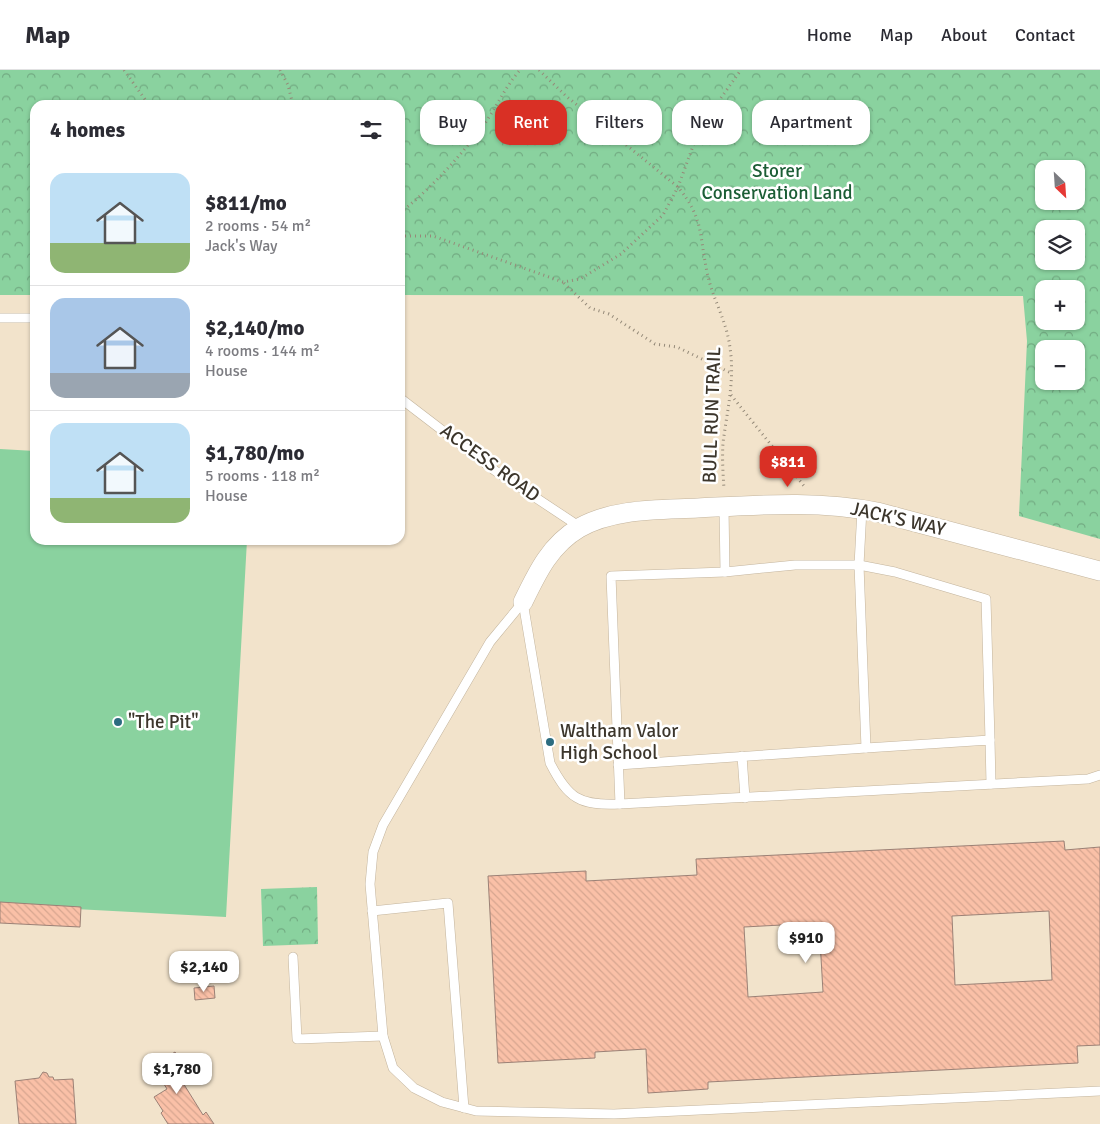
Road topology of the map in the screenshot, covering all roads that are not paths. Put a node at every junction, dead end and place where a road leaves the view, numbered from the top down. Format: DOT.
graph roads {
  1 [pos="0,318"];
  2 [pos="30,318"];
  3 [pos="405,402"];
  4 [pos="724,507"];
  5 [pos="862,508"];
  6 [pos="581,527"];
  7 [pos="859,565"];
  8 [pos="1100,571"];
  9 [pos="725,572"];
  10 [pos="523,602"];
  11 [pos="990,740"];
  12 [pos="866,748"];
  13 [pos="742,756"];
  14 [pos="618,765"];
  15 [pos="1100,776"];
  16 [pos="991,784"];
  17 [pos="745,798"];
  18 [pos="620,804"];
  19 [pos="372,910"];
  20 [pos="293,957"];
  21 [pos="382,1036"];
  22 [pos="1100,1091"];
  23 [pos="464,1108"];
  1 -- 2 [label="lane"];
  3 -- 6 [label="lane, ACCESS ROAD"];
  4 -- 5 [label="street, JACK'S WAY"];
  4 -- 6 [label="street, JACK'S WAY"];
  4 -- 9 [label="lane"];
  5 -- 7 [label="lane"];
  5 -- 8 [label="street, JACK'S WAY"];
  6 -- 10 [label="street, JACK'S WAY"];
  7 -- 9 [label="lane"];
  7 -- 11 [label="lane"];
  7 -- 12 [label="lane"];
  9 -- 14 [label="lane"];
  10 -- 18 [label="lane"];
  10 -- 19 [label="lane"];
  11 -- 12 [label="lane"];
  11 -- 16 [label="lane"];
  12 -- 13 [label="lane"];
  13 -- 14 [label="lane"];
  13 -- 17 [label="lane"];
  14 -- 18 [label="lane"];
  15 -- 16 [label="lane"];
  16 -- 17 [label="lane"];
  17 -- 18 [label="lane"];
  19 -- 21 [label="lane"];
  19 -- 23 [label="lane"];
  20 -- 21 [label="lane"];
  21 -- 23 [label="lane"];
  22 -- 23 [label="lane"];
}
